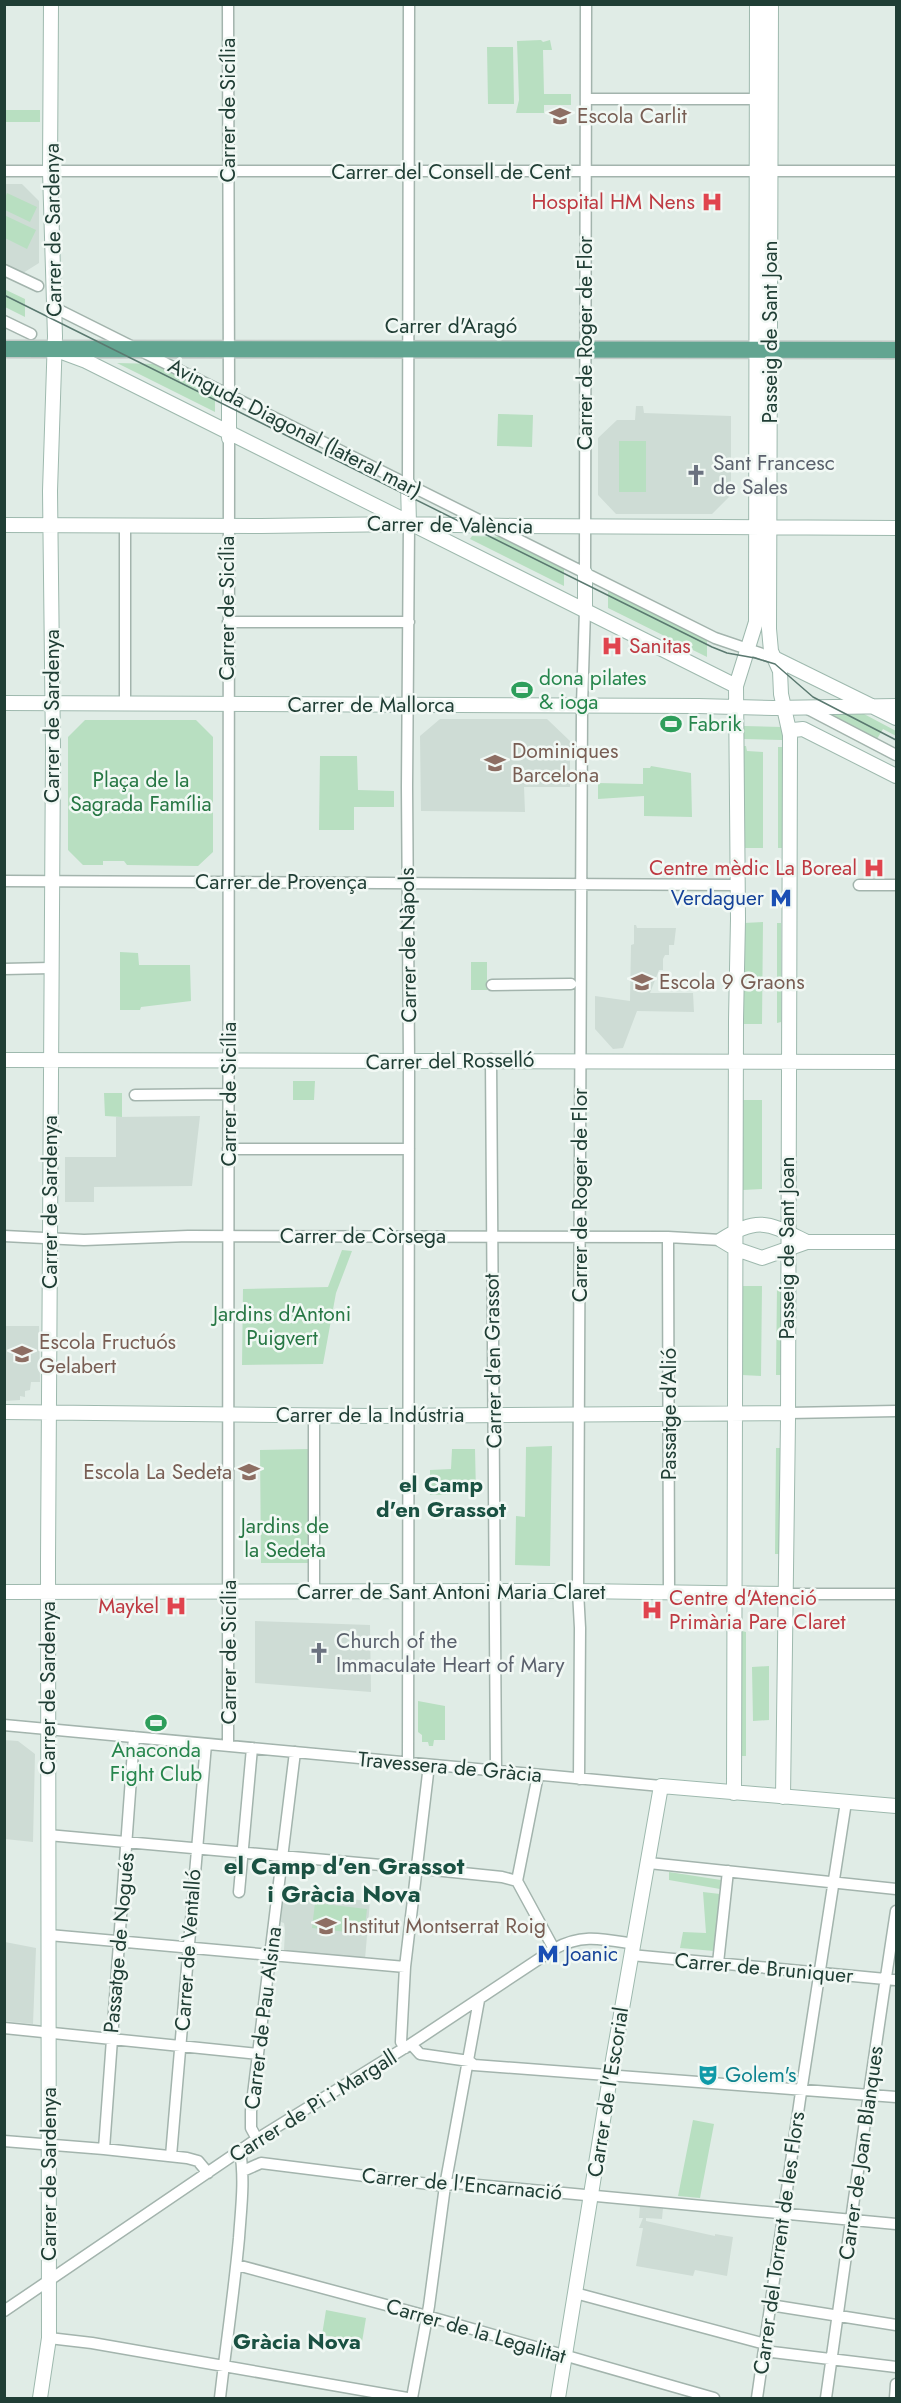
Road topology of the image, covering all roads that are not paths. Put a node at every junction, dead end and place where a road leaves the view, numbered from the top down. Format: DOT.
graph roads {
  1 [pos="51,4"];
  2 [pos="228,4"];
  3 [pos="409,4"];
  4 [pos="586,4"];
  5 [pos="757,4"];
  6 [pos="771,4"];
  7 [pos="586,99"];
  8 [pos="757,99"];
  9 [pos="4,171"];
  10 [pos="50,171"];
  11 [pos="228,171"];
  12 [pos="897,171"];
  13 [pos="409,172"];
  14 [pos="586,172"];
  15 [pos="763,172"];
  16 [pos="4,270"];
  17 [pos="38,286"];
  18 [pos="55,308"];
  19 [pos="4,321"];
  20 [pos="31,334"];
  21 [pos="4,349"];
  22 [pos="54,349"];
  23 [pos="410,349"];
  24 [pos="586,349"];
  25 [pos="140,350"];
  26 [pos="230,350"];
  27 [pos="763,350"];
  28 [pos="897,350"];
  29 [pos="229,395"];
  30 [pos="229,437"];
  31 [pos="408,484"];
  32 [pos="409,524"];
  33 [pos="4,525"];
  34 [pos="50,525"];
  35 [pos="585,525"];
  36 [pos="125,526"];
  37 [pos="228,526"];
  38 [pos="492,526"];
  39 [pos="763,527"];
  40 [pos="897,528"];
  41 [pos="585,573"];
  42 [pos="585,610"];
  43 [pos="228,622"];
  44 [pos="408,622"];
  45 [pos="746,652"];
  46 [pos="774,658"];
  47 [pos="736,686"];
  48 [pos="4,703"];
  49 [pos="53,704"];
  50 [pos="125,704"];
  51 [pos="784,704"];
  52 [pos="227,705"];
  53 [pos="407,705"];
  54 [pos="582,705"];
  55 [pos="871,706"];
  56 [pos="897,706"];
  57 [pos="737,707"];
  58 [pos="804,707"];
  59 [pos="897,718"];
  60 [pos="790,735"];
  61 [pos="897,754"];
  62 [pos="897,776"];
  63 [pos="4,881"];
  64 [pos="52,881"];
  65 [pos="230,882"];
  66 [pos="407,883"];
  67 [pos="581,884"];
  68 [pos="738,885"];
  69 [pos="859,885"];
  70 [pos="897,885"];
  71 [pos="51,968"];
  72 [pos="4,969"];
  73 [pos="571,984"];
  74 [pos="492,985"];
  75 [pos="50,1059"];
  76 [pos="491,1059"];
  77 [pos="4,1060"];
  78 [pos="409,1060"];
  79 [pos="580,1060"];
  80 [pos="736,1060"];
  81 [pos="229,1061"];
  82 [pos="789,1061"];
  83 [pos="897,1062"];
  84 [pos="229,1094"];
  85 [pos="135,1095"];
  86 [pos="228,1149"];
  87 [pos="409,1149"];
  88 [pos="736,1230"];
  89 [pos="788,1232"];
  90 [pos="4,1236"];
  91 [pos="230,1236"];
  92 [pos="409,1236"];
  93 [pos="491,1236"];
  94 [pos="579,1236"];
  95 [pos="668,1237"];
  96 [pos="50,1239"];
  97 [pos="722,1240"];
  98 [pos="807,1242"];
  99 [pos="897,1242"];
  100 [pos="736,1249"];
  101 [pos="787,1249"];
  102 [pos="897,1411"];
  103 [pos="4,1412"];
  104 [pos="49,1412"];
  105 [pos="736,1412"];
  106 [pos="669,1413"];
  107 [pos="788,1413"];
  108 [pos="229,1414"];
  109 [pos="314,1415"];
  110 [pos="408,1415"];
  111 [pos="494,1415"];
  112 [pos="579,1415"];
  113 [pos="495,1591"];
  114 [pos="578,1591"];
  115 [pos="4,1592"];
  116 [pos="48,1592"];
  117 [pos="229,1592"];
  118 [pos="314,1592"];
  119 [pos="408,1592"];
  120 [pos="669,1592"];
  121 [pos="735,1592"];
  122 [pos="787,1593"];
  123 [pos="897,1594"];
  124 [pos="4,1725"];
  125 [pos="48,1729"];
  126 [pos="134,1737"];
  127 [pos="206,1743"];
  128 [pos="228,1746"];
  129 [pos="252,1748"];
  130 [pos="295,1752"];
  131 [pos="408,1763"];
  132 [pos="429,1765"];
  133 [pos="496,1771"];
  134 [pos="538,1775"];
  135 [pos="579,1779"];
  136 [pos="661,1786"];
  137 [pos="734,1793"];
  138 [pos="783,1797"];
  139 [pos="846,1802"];
  140 [pos="897,1806"];
  141 [pos="48,1835"];
  142 [pos="128,1842"];
  143 [pos="196,1848"];
  144 [pos="244,1852"];
  145 [pos="284,1856"];
  146 [pos="649,1863"];
  147 [pos="417,1868"];
  148 [pos="728,1871"];
  149 [pos="517,1881"];
  150 [pos="832,1882"];
  151 [pos="897,1889"];
  152 [pos="239,1892"];
  153 [pos="897,1911"];
  154 [pos="48,1935"];
  155 [pos="119,1940"];
  156 [pos="188,1947"];
  157 [pos="554,1949"];
  158 [pos="632,1950"];
  159 [pos="271,1955"];
  160 [pos="718,1963"];
  161 [pos="405,1967"];
  162 [pos="820,1973"];
  163 [pos="891,1980"];
  164 [pos="479,2000"];
  165 [pos="4,2028"];
  166 [pos="48,2032"];
  167 [pos="111,2039"];
  168 [pos="181,2046"];
  169 [pos="408,2046"];
  170 [pos="258,2054"];
  171 [pos="466,2061"];
  172 [pos="610,2077"];
  173 [pos="801,2089"];
  174 [pos="868,2095"];
  175 [pos="897,2097"];
  176 [pos="257,2139"];
  177 [pos="4,2141"];
  178 [pos="49,2145"];
  179 [pos="104,2148"];
  180 [pos="240,2151"];
  181 [pos="171,2156"];
  182 [pos="243,2171"];
  183 [pos="207,2173"];
  184 [pos="446,2186"];
  185 [pos="591,2196"];
  186 [pos="784,2214"];
  187 [pos="852,2219"];
  188 [pos="897,2224"];
  189 [pos="237,2265"];
  190 [pos="48,2282"];
  191 [pos="575,2293"];
  192 [pos="770,2305"];
  193 [pos="4,2311"];
  194 [pos="427,2316"];
  195 [pos="837,2316"];
  196 [pos="897,2325"];
  197 [pos="49,2338"];
  198 [pos="765,2348"];
  199 [pos="564,2356"];
  200 [pos="831,2359"];
  201 [pos="224,2366"];
  202 [pos="897,2367"];
  203 [pos="897,2384"];
  204 [pos="40,2398"];
  205 [pos="220,2398"];
  206 [pos="407,2398"];
  207 [pos="412,2398"];
  208 [pos="558,2398"];
  209 [pos="714,2398"];
  210 [pos="757,2398"];
  211 [pos="826,2398"];
  212 [pos="895,2398"];
  1 -- 10 [label="street, Carrer de Sardenya"];
  2 -- 11 [label="street, Carrer de Sicília"];
  3 -- 13 [label="street"];
  4 -- 7 [label="street, Carrer de Roger de Flor"];
  5 -- 8 [label="street, Passeig de Sant Joan"];
  6 -- 15 [label="street, Passeig de Sant Joan"];
  7 -- 8 [label="street"];
  7 -- 14 [label="street, Carrer de Roger de Flor"];
  8 -- 15 [label="street, Passeig de Sant Joan"];
  9 -- 10 [label="street, Carrer del Consell de Cent"];
  10 -- 11 [label="street, Carrer del Consell de Cent"];
  10 -- 18 [label="street, Carrer de Sardenya"];
  11 -- 13 [label="street, Carrer del Consell de Cent"];
  11 -- 26 [label="street, Carrer de Sicília"];
  12 -- 15 [label="street, Carrer del Consell de Cent"];
  13 -- 14 [label="street, Carrer del Consell de Cent"];
  13 -- 23 [label="street"];
  14 -- 15 [label="street, Carrer del Consell de Cent"];
  14 -- 24 [label="street, Carrer de Roger de Flor"];
  15 -- 27 [label="street, Passeig de Sant Joan"];
  16 -- 17 [label="street"];
  18 -- 22 [label="street, Carrer de Sardenya"];
  18 -- 25 [label="street, Avinguda Diagonal (lateral mar)"];
  19 -- 20 [label="street"];
  21 -- 22 [label="main road, Carrer d'Aragó"];
  22 -- 25 [label="main road, Carrer d'Aragó"];
  22 -- 30 [label="street"];
  22 -- 34 [label="street, Carrer de Sardenya"];
  23 -- 24 [label="main road, Carrer d'Aragó"];
  23 -- 26 [label="main road, Carrer d'Aragó"];
  23 -- 31 [label="street"];
  24 -- 27 [label="main road, Carrer d'Aragó"];
  24 -- 35 [label="street, Carrer de Roger de Flor"];
  25 -- 26 [label="main road, Carrer d'Aragó"];
  25 -- 29 [label="street, Avinguda Diagonal (lateral mar)"];
  26 -- 29 [label="street, Carrer de Sicília"];
  27 -- 28 [label="main road, Carrer d'Aragó"];
  27 -- 39 [label="street, Passeig de Sant Joan"];
  29 -- 30 [label="street"];
  29 -- 31 [label="street, Avinguda Diagonal (lateral mar)"];
  30 -- 32 [label="street"];
  30 -- 37 [label="street, Carrer de Sicília"];
  31 -- 32 [label="street"];
  31 -- 38 [label="street, Avinguda Diagonal (lateral mar)"];
  32 -- 37 [label="street, Carrer de València"];
  32 -- 38 [label="street, Carrer de València"];
  32 -- 42 [label="street"];
  32 -- 44 [label="street, Carrer de Nàpols"];
  33 -- 34 [label="street, Carrer de València"];
  34 -- 36 [label="street, Carrer de València"];
  34 -- 49 [label="street, Carrer de Sardenya"];
  35 -- 38 [label="street, Carrer de València"];
  35 -- 39 [label="street, Carrer de València"];
  35 -- 41 [label="street, Carrer de Roger de Flor"];
  36 -- 37 [label="street, Carrer de València"];
  36 -- 50 [label="street"];
  37 -- 43 [label="street, Carrer de Sicília"];
  38 -- 41 [label="street, Avinguda Diagonal (lateral mar)"];
  39 -- 40 [label="street, Carrer de València"];
  39 -- 45 [label="street, Passeig de Sant Joan"];
  39 -- 46 [label="street, Passeig de Sant Joan"];
  41 -- 42 [label="street"];
  41 -- 45 [label="street, Avinguda Diagonal (lateral mar)"];
  42 -- 47 [label="street"];
  42 -- 54 [label="street, Carrer de Roger de Flor"];
  43 -- 44 [label="street"];
  43 -- 52 [label="street, Carrer de Sicília"];
  44 -- 53 [label="street, Carrer de Nàpols"];
  45 -- 46 [label="street, Avinguda Diagonal (lateral mar)"];
  45 -- 47 [label="street, Passeig de Sant Joan"];
  46 -- 51 [label="street, Passeig de Sant Joan"];
  46 -- 55 [label="street"];
  47 -- 57 [label="street, Passeig de Sant Joan"];
  48 -- 49 [label="street, Carrer de Mallorca"];
  49 -- 50 [label="street, Carrer de Mallorca"];
  49 -- 64 [label="street, Carrer de Sardenya"];
  50 -- 52 [label="street, Carrer de Mallorca"];
  51 -- 57 [label="street, Carrer de Mallorca"];
  51 -- 58 [label="street, Carrer de Mallorca"];
  51 -- 60 [label="street, Passeig de Sant Joan"];
  52 -- 53 [label="street, Carrer de Mallorca"];
  52 -- 65 [label="street, Carrer de Sicília"];
  53 -- 54 [label="street, Carrer de Mallorca"];
  53 -- 66 [label="street, Carrer de Nàpols"];
  54 -- 57 [label="street, Carrer de Mallorca"];
  54 -- 67 [label="street, Carrer de Roger de Flor"];
  55 -- 56 [label="street"];
  55 -- 58 [label="street"];
  55 -- 59 [label="street"];
  57 -- 68 [label="street"];
  58 -- 61 [label="street"];
  60 -- 62 [label="street"];
  60 -- 82 [label="street, Passeig de Sant Joan"];
  63 -- 64 [label="street, Carrer de Provença"];
  64 -- 65 [label="street, Carrer de Provença"];
  64 -- 71 [label="street, Carrer de Sardenya"];
  65 -- 66 [label="street, Carrer de Provença"];
  65 -- 81 [label="street, Carrer de Sicília"];
  66 -- 67 [label="street, Carrer de Provença"];
  66 -- 78 [label="street, Carrer de Nàpols"];
  67 -- 68 [label="street, Carrer de Provença"];
  67 -- 79 [label="street, Carrer de Roger de Flor"];
  68 -- 80 [label="street"];
  69 -- 70 [label="street"];
  71 -- 72 [label="street"];
  71 -- 75 [label="street, Carrer de Sardenya"];
  73 -- 74 [label="street"];
  75 -- 77 [label="street, Carrer del Rosselló"];
  75 -- 81 [label="street, Carrer del Rosselló"];
  75 -- 96 [label="street, Carrer de Sardenya"];
  76 -- 78 [label="street, Carrer del Rosselló"];
  76 -- 79 [label="street, Carrer del Rosselló"];
  76 -- 93 [label="street, Carrer d'en Grassot"];
  78 -- 81 [label="street, Carrer del Rosselló"];
  78 -- 87 [label="street, Carrer de Nàpols"];
  79 -- 80 [label="street, Carrer del Rosselló"];
  79 -- 94 [label="street, Carrer de Roger de Flor"];
  80 -- 82 [label="street, Carrer del Rosselló"];
  80 -- 88 [label="street"];
  81 -- 84 [label="street, Carrer de Sicília"];
  82 -- 83 [label="street, Carrer del Rosselló"];
  82 -- 89 [label="street, Passeig de Sant Joan"];
  84 -- 85 [label="street"];
  84 -- 86 [label="street, Carrer de Sicília"];
  86 -- 87 [label="street"];
  86 -- 91 [label="street, Carrer de Sicília"];
  87 -- 92 [label="street, Carrer de Nàpols"];
  88 -- 89 [label="street"];
  88 -- 97 [label="street"];
  88 -- 100 [label="street"];
  89 -- 98 [label="street"];
  89 -- 101 [label="street, Passeig de Sant Joan"];
  90 -- 96 [label="street, Carrer de Còrsega"];
  91 -- 92 [label="street, Carrer de Còrsega"];
  91 -- 96 [label="street, Carrer de Còrsega"];
  91 -- 108 [label="street, Carrer de Sicília"];
  92 -- 93 [label="street, Carrer de Còrsega"];
  92 -- 110 [label="street, Carrer de Nàpols"];
  93 -- 94 [label="street, Carrer de Còrsega"];
  93 -- 111 [label="street, Carrer d'en Grassot"];
  94 -- 95 [label="street, Carrer de Còrsega"];
  94 -- 112 [label="street, Carrer de Roger de Flor"];
  95 -- 97 [label="street, Carrer de Còrsega"];
  95 -- 106 [label="street, Passatge d'Alió"];
  96 -- 104 [label="street, Carrer de Sardenya"];
  97 -- 100 [label="street"];
  98 -- 99 [label="street"];
  98 -- 101 [label="street"];
  100 -- 101 [label="street"];
  100 -- 105 [label="street"];
  101 -- 107 [label="street, Passeig de Sant Joan"];
  102 -- 107 [label="street"];
  103 -- 104 [label="street, Carrer de la Indústria"];
  104 -- 108 [label="street, Carrer de la Indústria"];
  104 -- 116 [label="street, Carrer de Sardenya"];
  105 -- 106 [label="street, Carrer de la Indústria"];
  105 -- 107 [label="street, Carrer de la Indústria"];
  105 -- 121 [label="street"];
  106 -- 112 [label="street, Carrer de la Indústria"];
  106 -- 120 [label="street, Passatge d'Alió"];
  107 -- 122 [label="street, Passeig de Sant Joan"];
  108 -- 109 [label="street, Carrer de la Indústria"];
  108 -- 117 [label="street, Carrer de Sicília"];
  109 -- 110 [label="street, Carrer de la Indústria"];
  109 -- 118 [label="street"];
  110 -- 111 [label="street, Carrer de la Indústria"];
  110 -- 119 [label="street, Carrer de Nàpols"];
  111 -- 112 [label="street, Carrer de la Indústria"];
  111 -- 113 [label="street, Carrer d'en Grassot"];
  112 -- 114 [label="street, Carrer de Roger de Flor"];
  113 -- 114 [label="street, Carrer de Sant Antoni Maria Claret"];
  113 -- 119 [label="street, Carrer de Sant Antoni Maria Claret"];
  113 -- 133 [label="street, Carrer d'en Grassot"];
  114 -- 120 [label="street, Carrer de Sant Antoni Maria Claret"];
  114 -- 135 [label="street, Carrer de Roger de Flor"];
  115 -- 116 [label="street, Carrer de Sant Antoni Maria Claret"];
  116 -- 117 [label="street, Carrer de Sant Antoni Maria Claret"];
  116 -- 125 [label="street, Carrer de Sardenya"];
  117 -- 118 [label="street, Carrer de Sant Antoni Maria Claret"];
  117 -- 128 [label="street, Carrer de Sicília"];
  118 -- 119 [label="street, Carrer de Sant Antoni Maria Claret"];
  119 -- 131 [label="street, Carrer de Nàpols"];
  120 -- 121 [label="street, Carrer de Sant Antoni Maria Claret"];
  121 -- 122 [label="street, Carrer de Sant Antoni Maria Claret"];
  121 -- 137 [label="street"];
  122 -- 123 [label="street, Carrer de Sant Antoni Maria Claret"];
  122 -- 138 [label="street, Passeig de Sant Joan"];
  124 -- 125 [label="street, Travessera de Gràcia"];
  125 -- 126 [label="street, Travessera de Gràcia"];
  125 -- 141 [label="street, Carrer de Sardenya"];
  126 -- 127 [label="street, Travessera de Gràcia"];
  126 -- 142 [label="street, Passatge de Nogués"];
  127 -- 128 [label="street, Travessera de Gràcia"];
  127 -- 143 [label="street, Carrer de Ventalló"];
  128 -- 129 [label="street, Travessera de Gràcia"];
  129 -- 130 [label="street, Travessera de Gràcia"];
  129 -- 144 [label="street"];
  130 -- 131 [label="street, Travessera de Gràcia"];
  130 -- 145 [label="street, Carrer de Pau Alsina"];
  131 -- 132 [label="street, Travessera de Gràcia"];
  132 -- 133 [label="street, Travessera de Gràcia"];
  132 -- 147 [label="street"];
  133 -- 134 [label="street, Travessera de Gràcia"];
  134 -- 135 [label="street, Travessera de Gràcia"];
  134 -- 149 [label="street"];
  135 -- 136 [label="street, Travessera de Gràcia"];
  136 -- 137 [label="street, Travessera de Gràcia"];
  136 -- 146 [label="street, Carrer de l'Escorial"];
  137 -- 138 [label="street, Travessera de Gràcia"];
  138 -- 139 [label="street, Travessera de Gràcia"];
  139 -- 140 [label="street, Travessera de Gràcia"];
  139 -- 150 [label="street, Carrer del Torrent de les Flors"];
  141 -- 142 [label="street"];
  141 -- 154 [label="street, Carrer de Sardenya"];
  142 -- 143 [label="street"];
  142 -- 155 [label="street, Passatge de Nogués"];
  143 -- 144 [label="street"];
  143 -- 156 [label="street, Carrer de Ventalló"];
  144 -- 145 [label="street"];
  144 -- 152 [label="street"];
  145 -- 147 [label="street"];
  145 -- 159 [label="street, Carrer de Pau Alsina"];
  146 -- 148 [label="street"];
  146 -- 158 [label="street, Carrer de l'Escorial"];
  147 -- 149 [label="street"];
  147 -- 161 [label="street"];
  148 -- 150 [label="street"];
  148 -- 160 [label="street"];
  149 -- 157 [label="street"];
  150 -- 151 [label="street"];
  150 -- 162 [label="street, Carrer del Torrent de les Flors"];
  153 -- 163 [label="street, Carrer de Joan Blanques"];
  154 -- 155 [label="street"];
  154 -- 166 [label="street, Carrer de Sardenya"];
  155 -- 156 [label="street"];
  155 -- 167 [label="street, Passatge de Nogués"];
  156 -- 159 [label="street"];
  156 -- 168 [label="street, Carrer de Ventalló"];
  157 -- 158 [label="street, Carrer de Pi i Margall"];
  157 -- 164 [label="street, Carrer de Pi i Margall"];
  158 -- 160 [label="street, Carrer de Bruniquer"];
  158 -- 172 [label="street, Carrer de l'Escorial"];
  159 -- 161 [label="street"];
  159 -- 170 [label="street, Carrer de Pau Alsina"];
  160 -- 162 [label="street, Carrer de Bruniquer"];
  161 -- 169 [label="street"];
  162 -- 163 [label="street, Carrer de Bruniquer"];
  162 -- 173 [label="street, Carrer del Torrent de les Flors"];
  163 -- 174 [label="street, Carrer de Joan Blanques"];
  164 -- 169 [label="street, Carrer de Pi i Margall"];
  164 -- 171 [label="street"];
  165 -- 166 [label="street"];
  166 -- 167 [label="street"];
  166 -- 178 [label="street, Carrer de Sardenya"];
  167 -- 168 [label="street"];
  167 -- 179 [label="street, Passatge de Nogués"];
  168 -- 170 [label="street"];
  168 -- 181 [label="street, Carrer de Ventalló"];
  169 -- 171 [label="street"];
  169 -- 176 [label="street, Carrer de Pi i Margall"];
  170 -- 176 [label="street, Carrer de Pau Alsina"];
  171 -- 172 [label="street"];
  171 -- 184 [label="street"];
  172 -- 173 [label="street"];
  172 -- 185 [label="street, Carrer de l'Escorial"];
  173 -- 174 [label="street"];
  173 -- 186 [label="street, Carrer del Torrent de les Flors"];
  174 -- 175 [label="street"];
  174 -- 187 [label="street, Carrer de Joan Blanques"];
  176 -- 180 [label="street, Carrer de Pi i Margall"];
  177 -- 178 [label="street"];
  178 -- 179 [label="street"];
  178 -- 190 [label="street, Carrer de Sardenya"];
  179 -- 181 [label="street"];
  180 -- 182 [label="street"];
  180 -- 183 [label="street, Carrer de Pi i Margall"];
  181 -- 183 [label="street"];
  182 -- 184 [label="street, Carrer de l'Encarnació"];
  182 -- 189 [label="street"];
  183 -- 190 [label="street, Carrer de Pi i Margall"];
  184 -- 185 [label="street, Carrer de l'Encarnació"];
  184 -- 194 [label="street"];
  185 -- 186 [label="street, Carrer de l'Encarnació"];
  185 -- 191 [label="street, Carrer de l'Escorial"];
  186 -- 187 [label="street, Carrer de l'Encarnació"];
  186 -- 192 [label="street, Carrer del Torrent de les Flors"];
  187 -- 188 [label="street, Carrer de l'Encarnació"];
  187 -- 195 [label="street, Carrer de Joan Blanques"];
  189 -- 194 [label="street, Carrer de la Legalitat"];
  189 -- 201 [label="street"];
  190 -- 193 [label="street, Carrer de Pi i Margall"];
  190 -- 197 [label="street, Carrer de Sardenya"];
  191 -- 198 [label="street"];
  191 -- 199 [label="street, Carrer de l'Escorial"];
  192 -- 195 [label="street"];
  192 -- 198 [label="street, Carrer del Torrent de les Flors"];
  194 -- 199 [label="street, Carrer de la Legalitat"];
  194 -- 207 [label="street"];
  195 -- 196 [label="street"];
  195 -- 200 [label="street, Carrer de Joan Blanques"];
  197 -- 201 [label="street"];
  197 -- 204 [label="street, Carrer de Sardenya"];
  198 -- 200 [label="street"];
  198 -- 210 [label="street, Carrer del Torrent de les Flors"];
  199 -- 208 [label="street, Carrer de l'Escorial"];
  199 -- 209 [label="street, Carrer de la Legalitat"];
  200 -- 202 [label="street"];
  200 -- 211 [label="street, Carrer de Joan Blanques"];
  201 -- 205 [label="street"];
  201 -- 206 [label="street"];
  203 -- 212 [label="street"];
}
